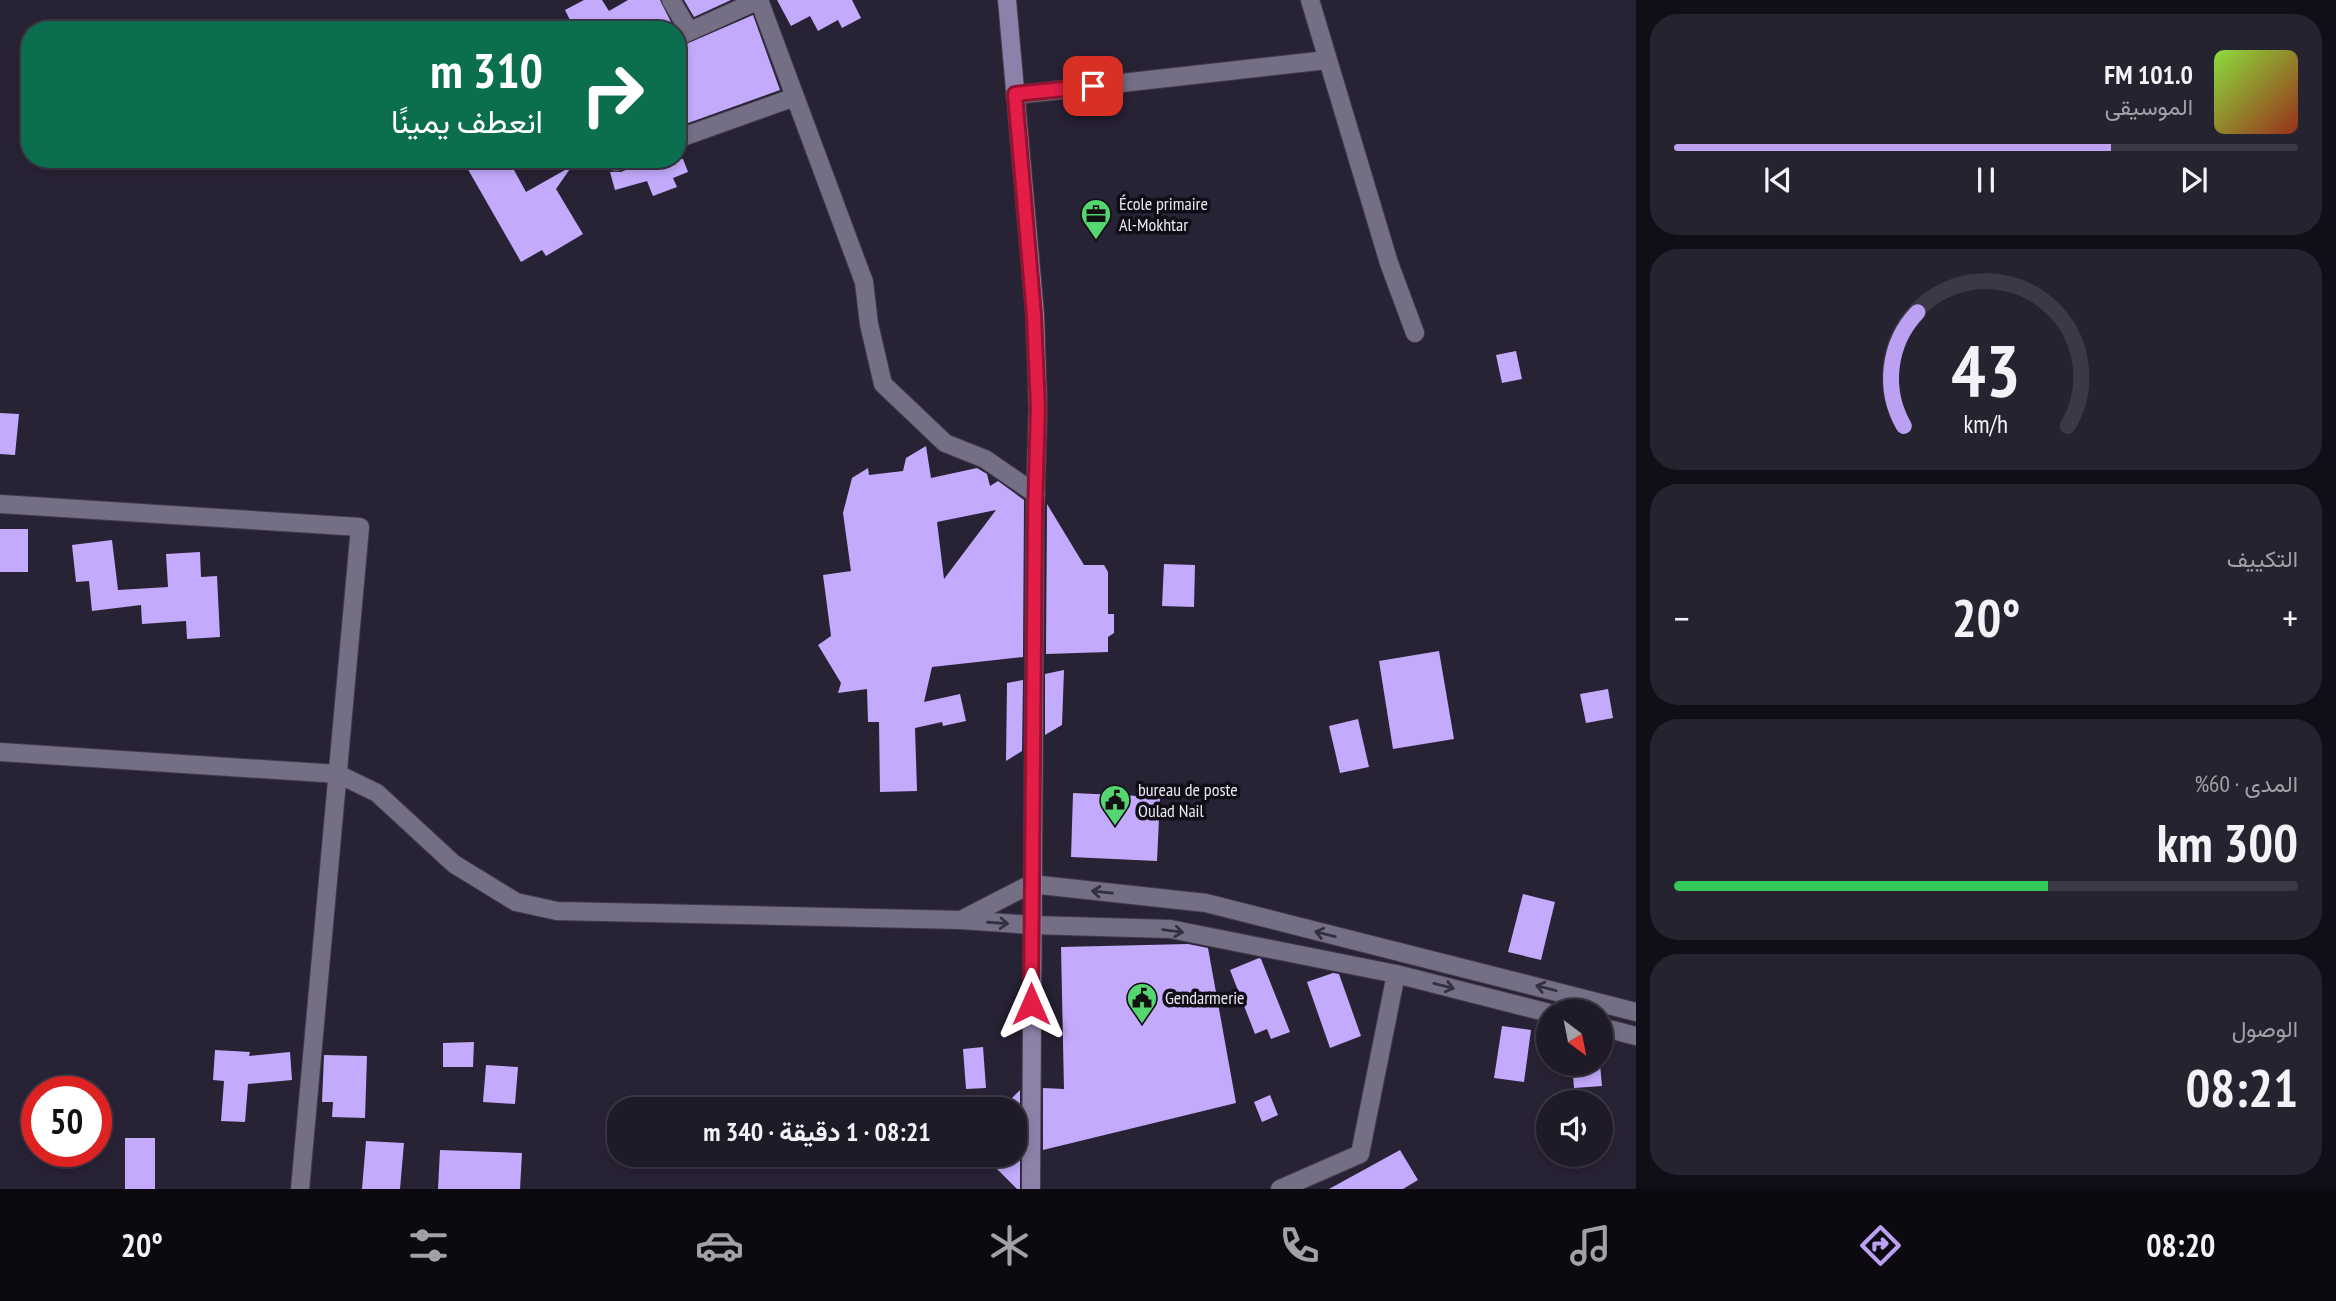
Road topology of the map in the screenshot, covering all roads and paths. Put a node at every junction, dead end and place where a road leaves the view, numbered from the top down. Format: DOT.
graph roads {
  1 [pos="671,0"];
  2 [pos="1007,0"];
  3 [pos="1310,0"];
  4 [pos="678,21"];
  5 [pos="686,33"];
  6 [pos="1327,60"];
  7 [pos="1015,94"];
  8 [pos="795,97"];
  9 [pos="686,136"];
  10 [pos="1415,333"];
  11 [pos="1036,494"];
  12 [pos="0,504"];
  13 [pos="0,752"];
  14 [pos="338,774"];
  15 [pos="1031,884"];
  16 [pos="961,920"];
  17 [pos="1032,925"];
  18 [pos="1396,974"];
  19 [pos="1536,1010"];
  20 [pos="1636,1012"];
  21 [pos="1614,1030"];
  22 [pos="1636,1036"];
  23 [pos="300,1189"];
  24 [pos="1031,1189"];
  25 [pos="1280,1189"];
  1 -- 4 [label="street"];
  2 -- 7 [label="main road"];
  3 -- 6 [label="street"];
  5 -- 8 [label="street"];
  6 -- 7 [label="street"];
  6 -- 10 [label="street"];
  7 -- 11 [label="main road"];
  8 -- 9 [label="street"];
  8 -- 11 [label="street"];
  11 -- 15 [label="main road"];
  12 -- 14 [label="street"];
  13 -- 14 [label="street"];
  14 -- 16 [label="street"];
  14 -- 23 [label="street"];
  15 -- 16 [label="street"];
  15 -- 17 [label="main road"];
  20 -- 15 [label="street, one-way"];
  16 -- 17 [label="street, one-way"];
  17 -- 18 [label="street, one-way"];
  17 -- 24 [label="main road"];
  18 -- 19 [label="street, one-way"];
  18 -- 25 [label="street"];
  21 -- 22 [label="street"];
}
